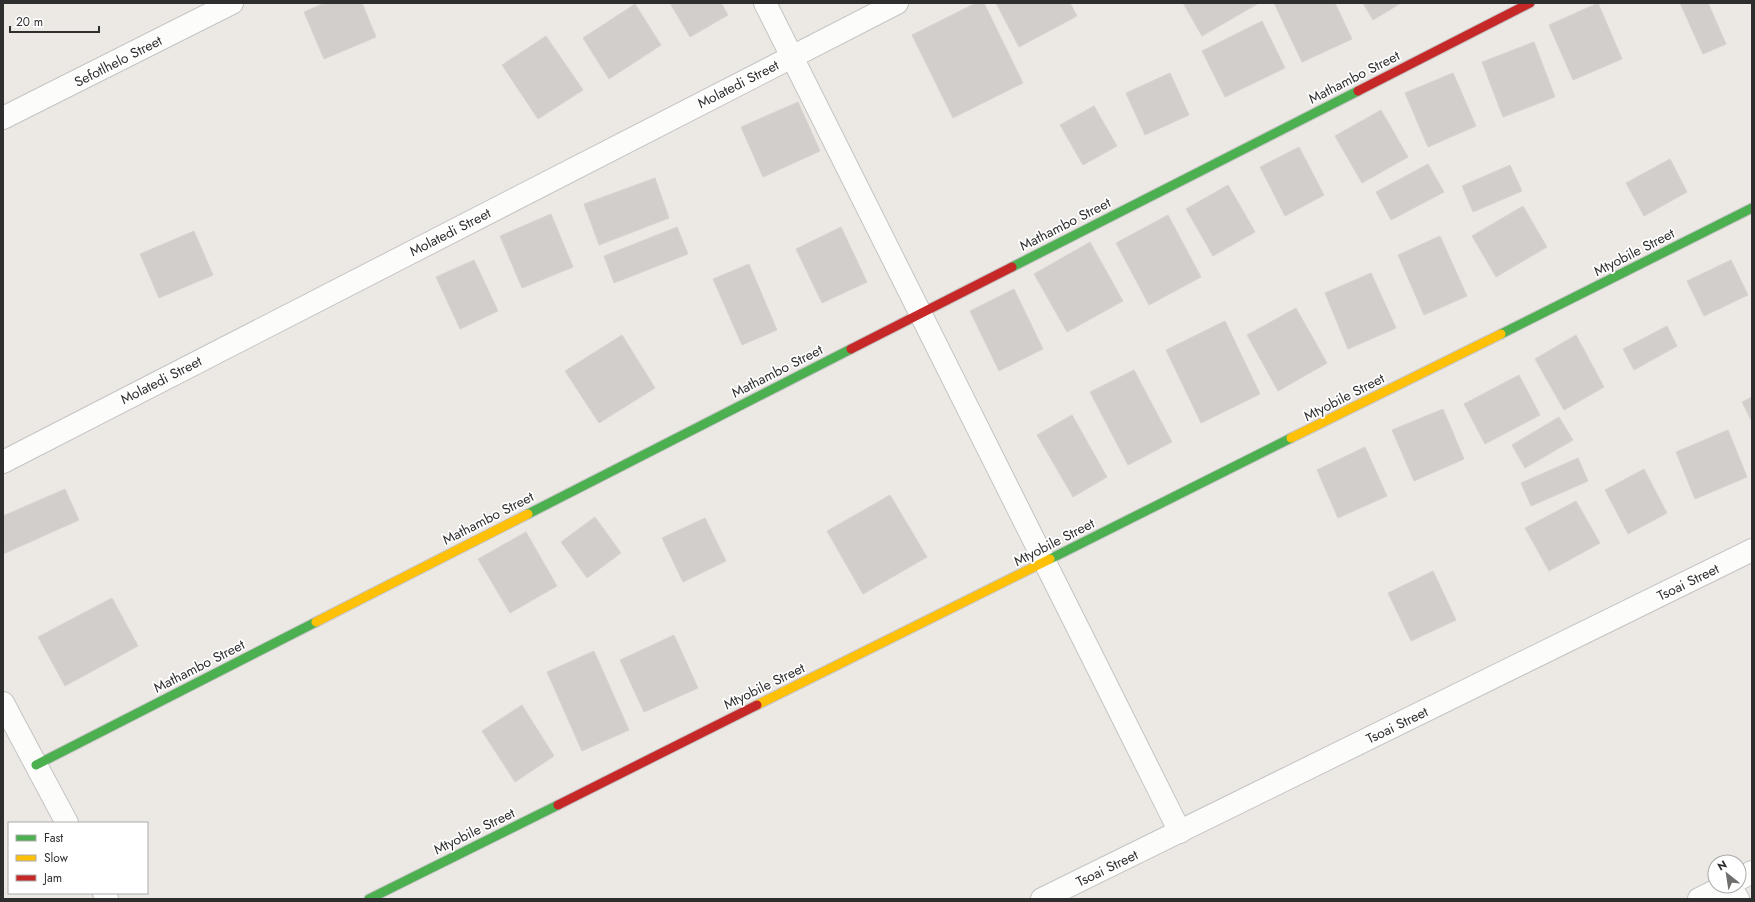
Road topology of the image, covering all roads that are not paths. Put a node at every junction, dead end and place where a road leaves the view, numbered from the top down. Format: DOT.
graph roads {
  1 [pos="232,3"];
  2 [pos="765,3"];
  3 [pos="896,3"];
  4 [pos="1530,3"];
  5 [pos="792,56"];
  6 [pos="3,118"];
  7 [pos="1752,208"];
  8 [pos="921,314"];
  9 [pos="3,462"];
  10 [pos="1752,550"];
  11 [pos="1045,562"];
  12 [pos="3,703"];
  13 [pos="36,765"];
  14 [pos="66,822"];
  15 [pos="1180,832"];
  16 [pos="1709,894"];
  17 [pos="368,899"];
  18 [pos="1042,899"];
  19 [pos="1699,899"];
  1 -- 6 [label="street, Sefotlhelo Street"];
  2 -- 5 [label="street"];
  3 -- 5 [label="street, Molatedi Street"];
  4 -- 8 [label="street, Mathambo Street"];
  5 -- 8 [label="street"];
  5 -- 9 [label="street, Molatedi Street"];
  7 -- 11 [label="street, Mtyobile Street"];
  8 -- 11 [label="street"];
  8 -- 13 [label="street, Mathambo Street"];
  10 -- 15 [label="street, Tsoai Street"];
  11 -- 15 [label="street"];
  11 -- 17 [label="street, Mtyobile Street"];
  12 -- 13 [label="street"];
  13 -- 14 [label="street"];
  15 -- 18 [label="street, Tsoai Street"];
  16 -- 19 [label="street"];
}
